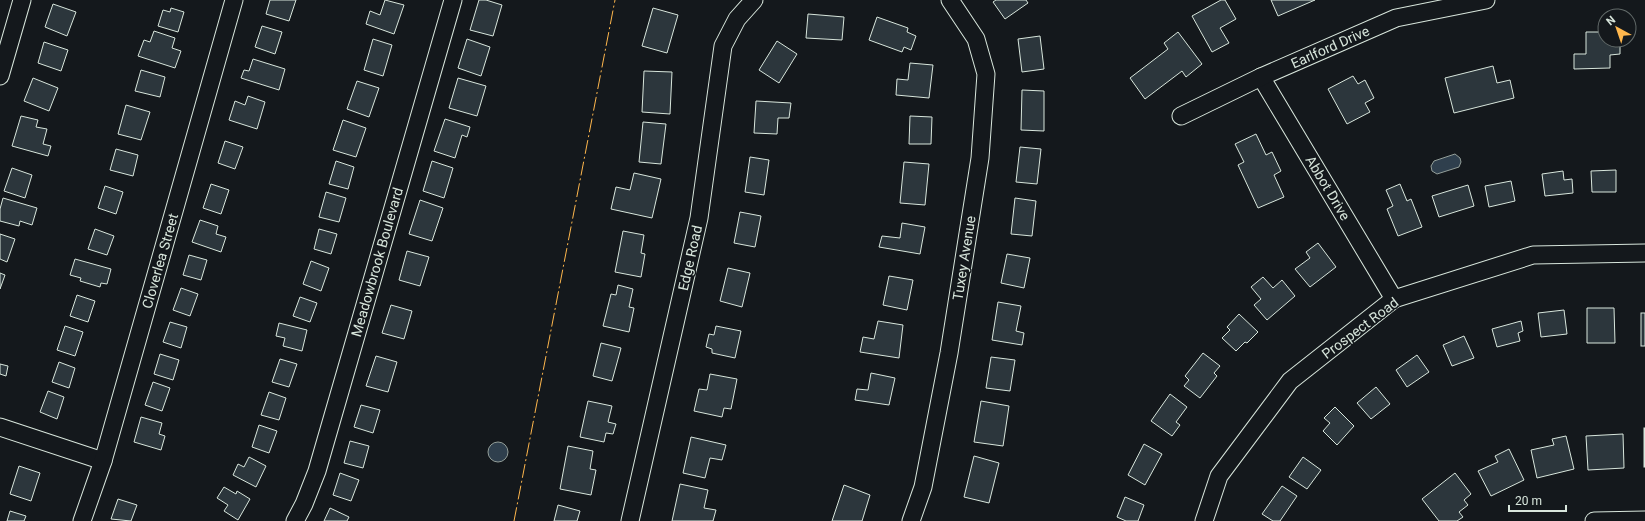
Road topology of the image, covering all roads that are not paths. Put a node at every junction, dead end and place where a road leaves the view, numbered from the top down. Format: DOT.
graph roads {
  1 [pos="22,0"];
  2 [pos="234,0"];
  3 [pos="453,0"];
  4 [pos="754,0"];
  5 [pos="950,0"];
  6 [pos="1486,0"];
  7 [pos="0,76"];
  8 [pos="1261,77"];
  9 [pos="1181,116"];
  10 [pos="1645,253"];
  11 [pos="1394,298"];
  12 [pos="0,427"];
  13 [pos="103,461"];
  14 [pos="1645,520"];
  15 [pos="82,521"];
  16 [pos="295,521"];
  17 [pos="630,521"];
  18 [pos="911,521"];
  19 [pos="1204,521"];
  20 [pos="1594,521"];
  1 -- 7 [label="street"];
  2 -- 13 [label="street, Cloverlea Street"];
  3 -- 16 [label="street, Meadowbrook Boulevard"];
  4 -- 17 [label="street, Edge Road"];
  5 -- 18 [label="street, Tuxey Avenue"];
  6 -- 8 [label="street, Earlford Drive"];
  8 -- 9 [label="street, Earlford Drive"];
  8 -- 11 [label="street, Abbot Drive"];
  10 -- 11 [label="street, Prospect Road"];
  11 -- 19 [label="street, Prospect Road"];
  12 -- 13 [label="street"];
  13 -- 15 [label="street, Cloverlea Street"];
  14 -- 20 [label="street"];
}
